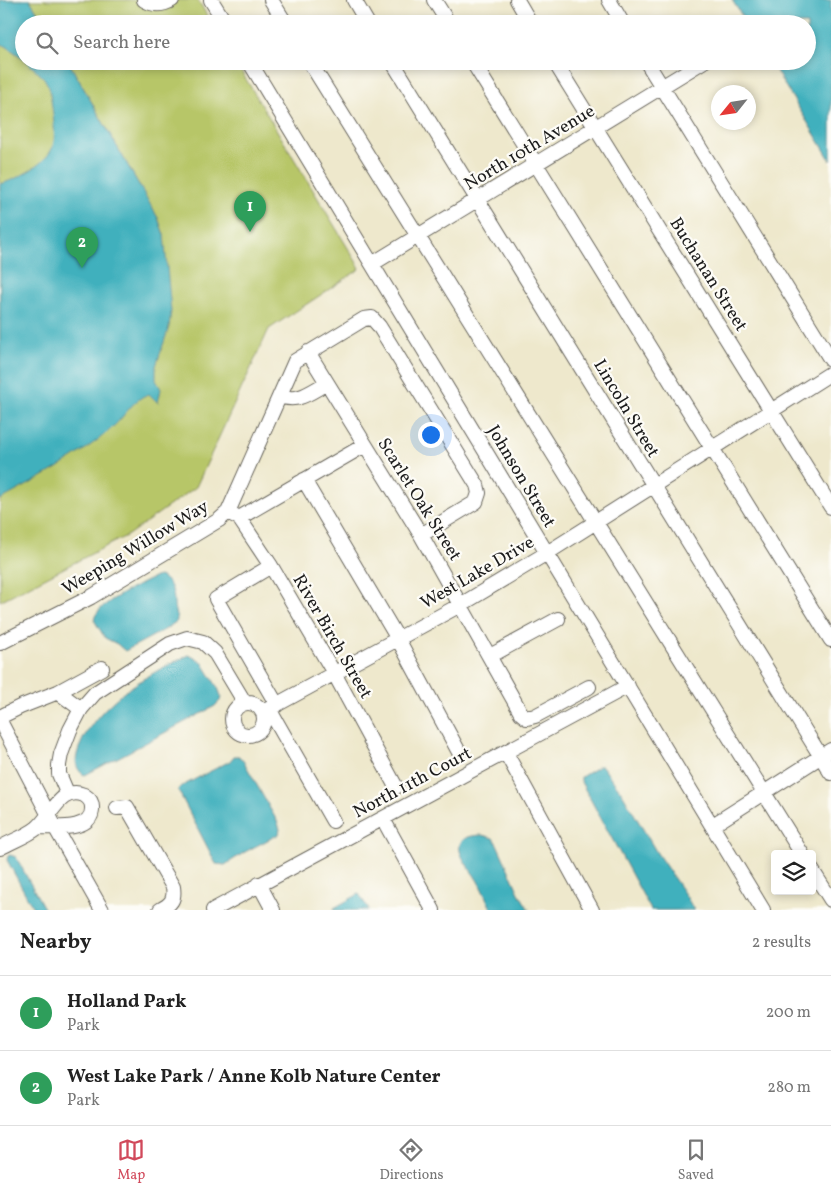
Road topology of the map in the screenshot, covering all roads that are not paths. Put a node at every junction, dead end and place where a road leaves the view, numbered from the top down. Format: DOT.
graph roads {
  1 [pos="144,0"];
  2 [pos="172,0"];
  3 [pos="211,0"];
  4 [pos="271,0"];
  5 [pos="354,0"];
  6 [pos="434,0"];
  7 [pos="517,0"];
  8 [pos="609,0"];
  9 [pos="220,15"];
  10 [pos="280,15"];
  11 [pos="363,15"];
  12 [pos="443,15"];
  13 [pos="526,15"];
  14 [pos="618,15"];
  15 [pos="253,70"];
  16 [pos="315,70"];
  17 [pos="398,70"];
  18 [pos="478,70"];
  19 [pos="560,70"];
  20 [pos="652,70"];
  21 [pos="689,70"];
  22 [pos="662,87"];
  23 [pos="596,129"];
  24 [pos="536,165"];
  25 [pos="478,200"];
  26 [pos="418,236"];
  27 [pos="372,264"];
  28 [pos="308,352"];
  29 [pos="831,360"];
  30 [pos="831,373"];
  31 [pos="326,383"];
  32 [pos="280,396"];
  33 [pos="772,411"];
  34 [pos="365,445"];
  35 [pos="712,448"];
  36 [pos="304,480"];
  37 [pos="652,485"];
  38 [pos="831,507"];
  39 [pos="233,515"];
  40 [pos="596,522"];
  41 [pos="421,534"];
  42 [pos="547,553"];
  43 [pos="271,566"];
  44 [pos="462,604"];
  45 [pos="558,619"];
  46 [pos="398,639"];
  47 [pos="831,640"];
  48 [pos="0,644"];
  49 [pos="490,656"];
  50 [pos="102,668"];
  51 [pos="334,673"];
  52 [pos="628,686"];
  53 [pos="589,687"];
  54 [pos="58,692"];
  55 [pos="245,703"];
  56 [pos="81,709"];
  57 [pos="270,709"];
  58 [pos="0,719"];
  59 [pos="506,753"];
  60 [pos="460,754"];
  61 [pos="826,754"];
  62 [pos="831,773"];
  63 [pos="396,787"];
  64 [pos="764,793"];
  65 [pos="39,796"];
  66 [pos="64,798"];
  67 [pos="116,808"];
  68 [pos="48,814"];
  69 [pos="383,819"];
  70 [pos="333,821"];
  71 [pos="713,825"];
  72 [pos="67,826"];
  73 [pos="38,827"];
  74 [pos="0,848"];
  75 [pos="800,850"];
  76 [pos="816,876"];
  77 [pos="259,884"];
  78 [pos="831,900"];
  79 [pos="102,910"];
  80 [pos="160,910"];
  81 [pos="213,910"];
  82 [pos="273,910"];
  83 [pos="432,910"];
  84 [pos="592,910"];
  85 [pos="763,910"];
  1 -- 2 [label="street"];
  3 -- 9 [label="street"];
  4 -- 10 [label="street"];
  5 -- 11 [label="street"];
  6 -- 12 [label="street"];
  7 -- 13 [label="street"];
  8 -- 14 [label="street"];
  15 -- 27 [label="street, Johnson Street"];
  16 -- 26 [label="street"];
  17 -- 25 [label="street, Lincoln Street"];
  18 -- 24 [label="street"];
  19 -- 23 [label="street, Buchanan Street"];
  20 -- 22 [label="street"];
  21 -- 22 [label="street, North 10th Avenue"];
  22 -- 23 [label="street, North 10th Avenue"];
  22 -- 29 [label="street"];
  23 -- 24 [label="street, North 10th Avenue"];
  23 -- 33 [label="street, Buchanan Street"];
  24 -- 25 [label="street, North 10th Avenue"];
  24 -- 35 [label="street"];
  25 -- 26 [label="street, North 10th Avenue"];
  25 -- 37 [label="street, Lincoln Street"];
  26 -- 27 [label="street, North 10th Avenue"];
  26 -- 40 [label="street"];
  27 -- 42 [label="street, Johnson Street"];
  28 -- 31 [label="street, Scarlet Oak Street"];
  28 -- 32 [label="street, Weeping Willow Way"];
  28 -- 41 [label="street, Weeping Willow Way"];
  30 -- 33 [label="street, West Lake Drive"];
  31 -- 32 [label="street"];
  31 -- 34 [label="street, Scarlet Oak Street"];
  32 -- 39 [label="street, Weeping Willow Way"];
  33 -- 35 [label="street, West Lake Drive"];
  33 -- 38 [label="street, Buchanan Street"];
  34 -- 36 [label="street"];
  34 -- 41 [label="street, Scarlet Oak Street"];
  35 -- 37 [label="street, West Lake Drive"];
  35 -- 47 [label="street"];
  36 -- 39 [label="street"];
  36 -- 46 [label="street"];
  37 -- 40 [label="street, West Lake Drive"];
  37 -- 61 [label="street, Lincoln Street"];
  39 -- 43 [label="street, River Birch Street"];
  39 -- 48 [label="street, Weeping Willow Way"];
  40 -- 42 [label="street, West Lake Drive"];
  40 -- 64 [label="street"];
  41 -- 44 [label="street, Scarlet Oak Street"];
  42 -- 44 [label="street, West Lake Drive"];
  42 -- 52 [label="street, Johnson Street"];
  43 -- 51 [label="street, River Birch Street"];
  43 -- 57 [label="street"];
  44 -- 46 [label="street, West Lake Drive"];
  44 -- 49 [label="street, Scarlet Oak Street"];
  45 -- 49 [label="street"];
  46 -- 51 [label="street, West Lake Drive"];
  46 -- 60 [label="street"];
  49 -- 53 [label="street, Scarlet Oak Street"];
  50 -- 54 [label="street"];
  51 -- 57 [label="street, West Lake Drive"];
  51 -- 63 [label="street, River Birch Street"];
  52 -- 59 [label="street, North 11th Court"];
  52 -- 71 [label="street, Johnson Street"];
  54 -- 56 [label="street"];
  54 -- 58 [label="street"];
  55 -- 56 [label="street"];
  55 -- 57 [label="street"];
  55 -- 57 [label="street"];
  56 -- 66 [label="street"];
  57 -- 70 [label="street"];
  58 -- 65 [label="street"];
  59 -- 69 [label="street, North 11th Court"];
  59 -- 84 [label="street"];
  61 -- 62 [label="street, Lincoln Street"];
  61 -- 64 [label="street"];
  64 -- 71 [label="street"];
  64 -- 75 [label="street"];
  65 -- 66 [label="street"];
  65 -- 68 [label="street"];
  66 -- 68 [label="street"];
  66 -- 72 [label="street"];
  66 -- 72 [label="street"];
  67 -- 80 [label="street"];
  68 -- 72 [label="street"];
  68 -- 73 [label="street"];
  69 -- 77 [label="street, North 11th Court"];
  69 -- 83 [label="street"];
  71 -- 85 [label="street, Johnson Street"];
  72 -- 73 [label="street"];
  72 -- 79 [label="street"];
  73 -- 74 [label="street"];
  76 -- 78 [label="street"];
  77 -- 81 [label="street, North 11th Court"];
  77 -- 82 [label="street"];
}
